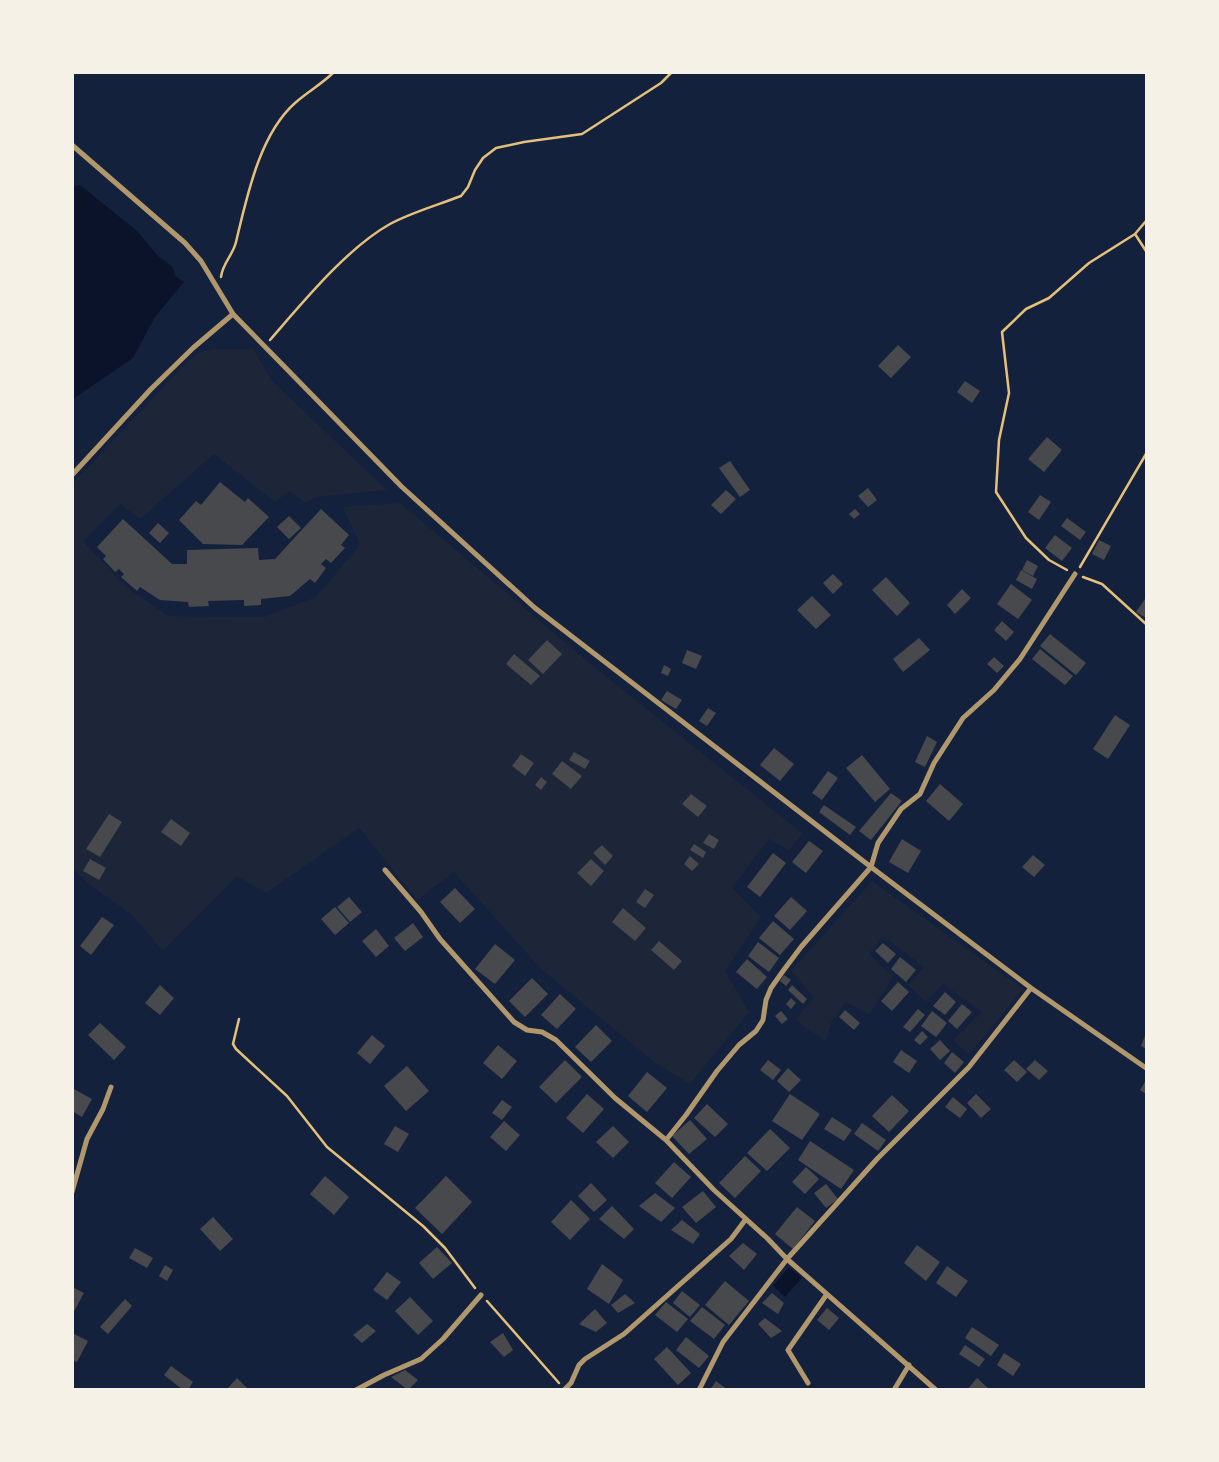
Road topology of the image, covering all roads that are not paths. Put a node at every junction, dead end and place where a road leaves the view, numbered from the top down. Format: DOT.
graph roads {
  1 [pos="72,145"];
  2 [pos="233,314"];
  3 [pos="72,475"];
  4 [pos="1075,574"];
  5 [pos="871,867"];
  6 [pos="385,870"];
  7 [pos="1031,988"];
  8 [pos="1146,1068"];
  9 [pos="111,1087"];
  10 [pos="666,1140"];
  11 [pos="72,1192"];
  12 [pos="746,1219"];
  13 [pos="786,1259"];
  14 [pos="827,1294"];
  15 [pos="481,1295"];
  16 [pos="909,1365"];
  17 [pos="808,1383"];
  18 [pos="565,1389"];
  19 [pos="356,1390"];
  20 [pos="698,1390"];
  21 [pos="894,1390"];
  22 [pos="936,1390"];
  1 -- 2 [label="street"];
  2 -- 3 [label="street"];
  2 -- 5 [label="street"];
  4 -- 5 [label="street"];
  5 -- 7 [label="street"];
  5 -- 10 [label="street"];
  6 -- 10 [label="street"];
  7 -- 8 [label="street"];
  7 -- 13 [label="street"];
  9 -- 11 [label="street"];
  10 -- 12 [label="street"];
  12 -- 13 [label="street"];
  12 -- 18 [label="street"];
  13 -- 14 [label="street"];
  13 -- 20 [label="street"];
  14 -- 16 [label="street"];
  14 -- 17 [label="street"];
  15 -- 19 [label="street"];
  16 -- 21 [label="street"];
  16 -- 22 [label="street"];
}
